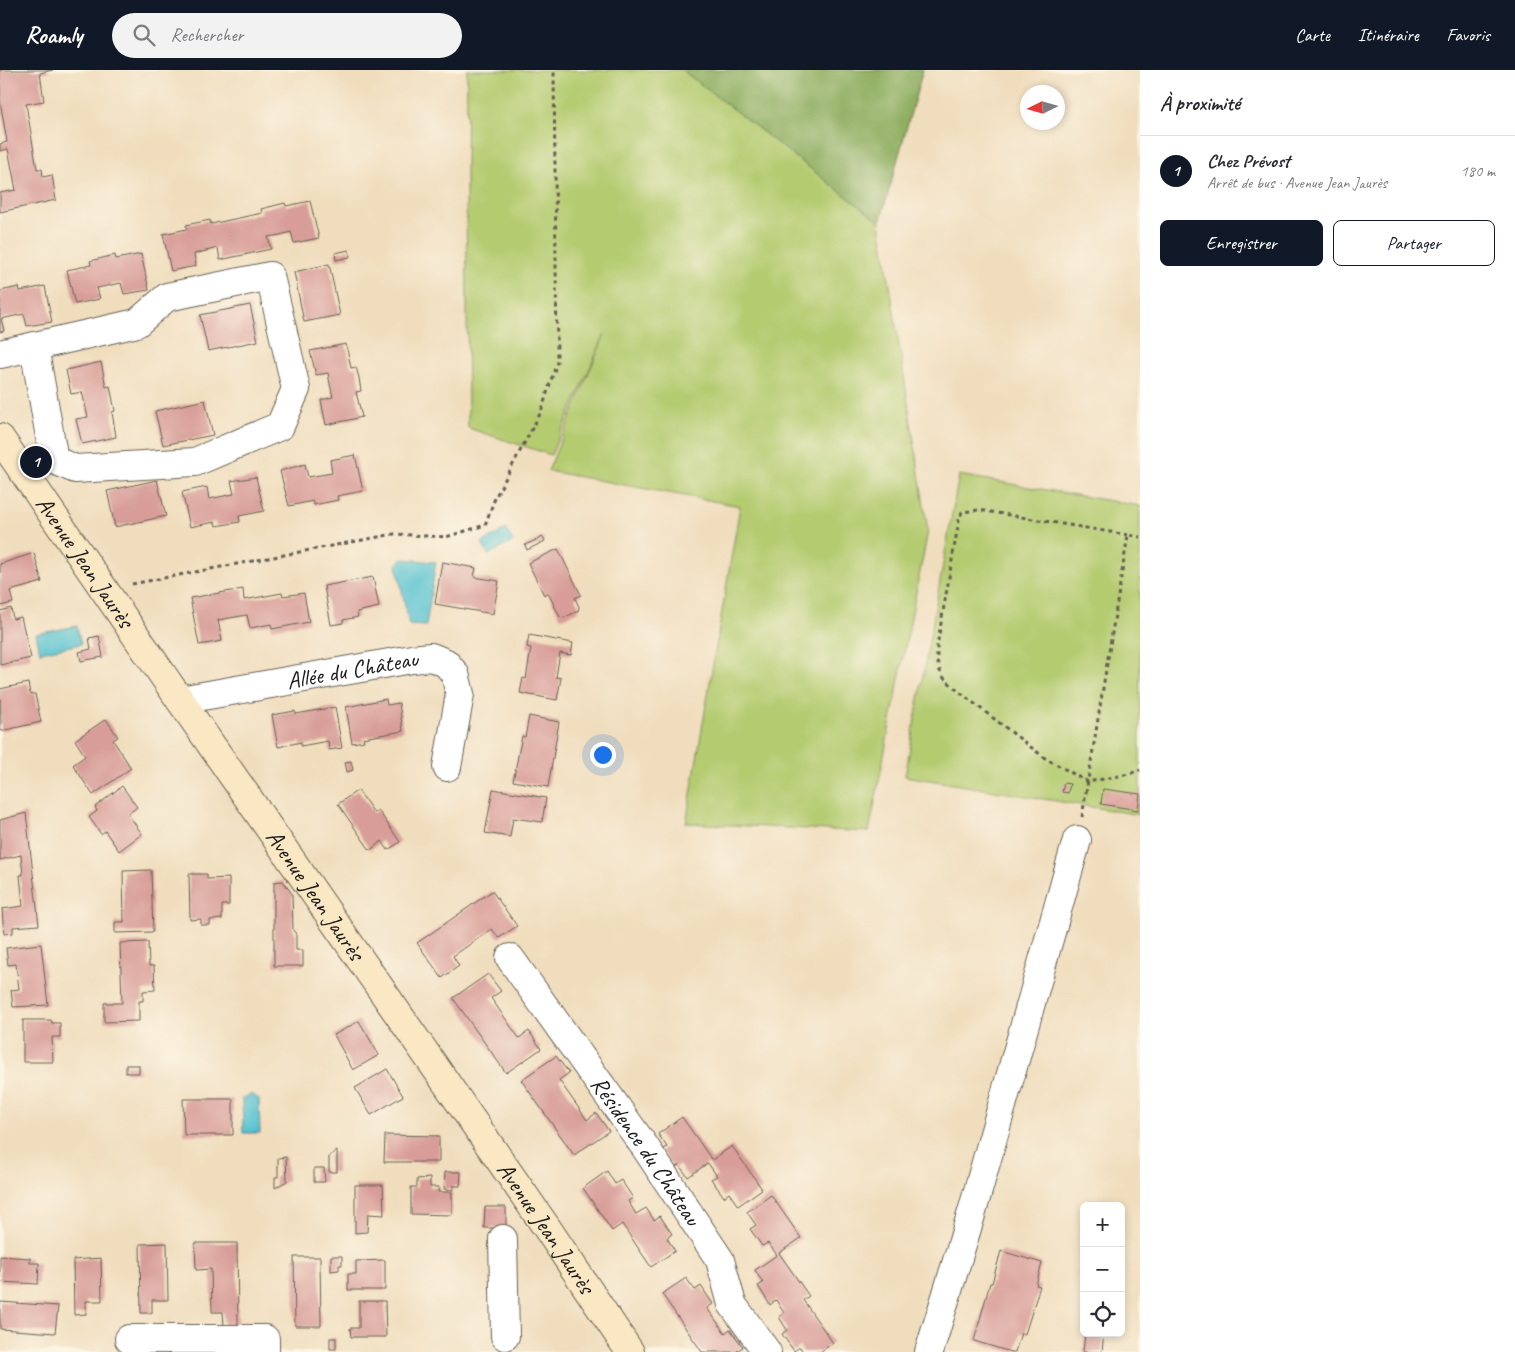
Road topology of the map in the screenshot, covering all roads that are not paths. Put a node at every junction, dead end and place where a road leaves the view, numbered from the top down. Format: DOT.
graph roads {
  1 [pos="34,346"];
  2 [pos="0,354"];
  3 [pos="0,438"];
  4 [pos="180,700"];
  5 [pos="447,768"];
  6 [pos="1078,840"];
  7 [pos="510,958"];
  8 [pos="504,1239"];
  9 [pos="505,1336"];
  10 [pos="129,1339"];
  11 [pos="265,1352"];
  12 [pos="630,1352"];
  13 [pos="767,1352"];
  14 [pos="929,1352"];
  1 -- 1 [label="street"];
  1 -- 2 [label="street"];
  3 -- 4 [label="main road, Avenue Jean Jaurès"];
  4 -- 5 [label="street, Allée du Château"];
  4 -- 12 [label="main road, Avenue Jean Jaurès"];
  6 -- 14 [label="street"];
  7 -- 13 [label="street, Résidence du Château"];
  8 -- 9 [label="street"];
  10 -- 11 [label="street"];
}
